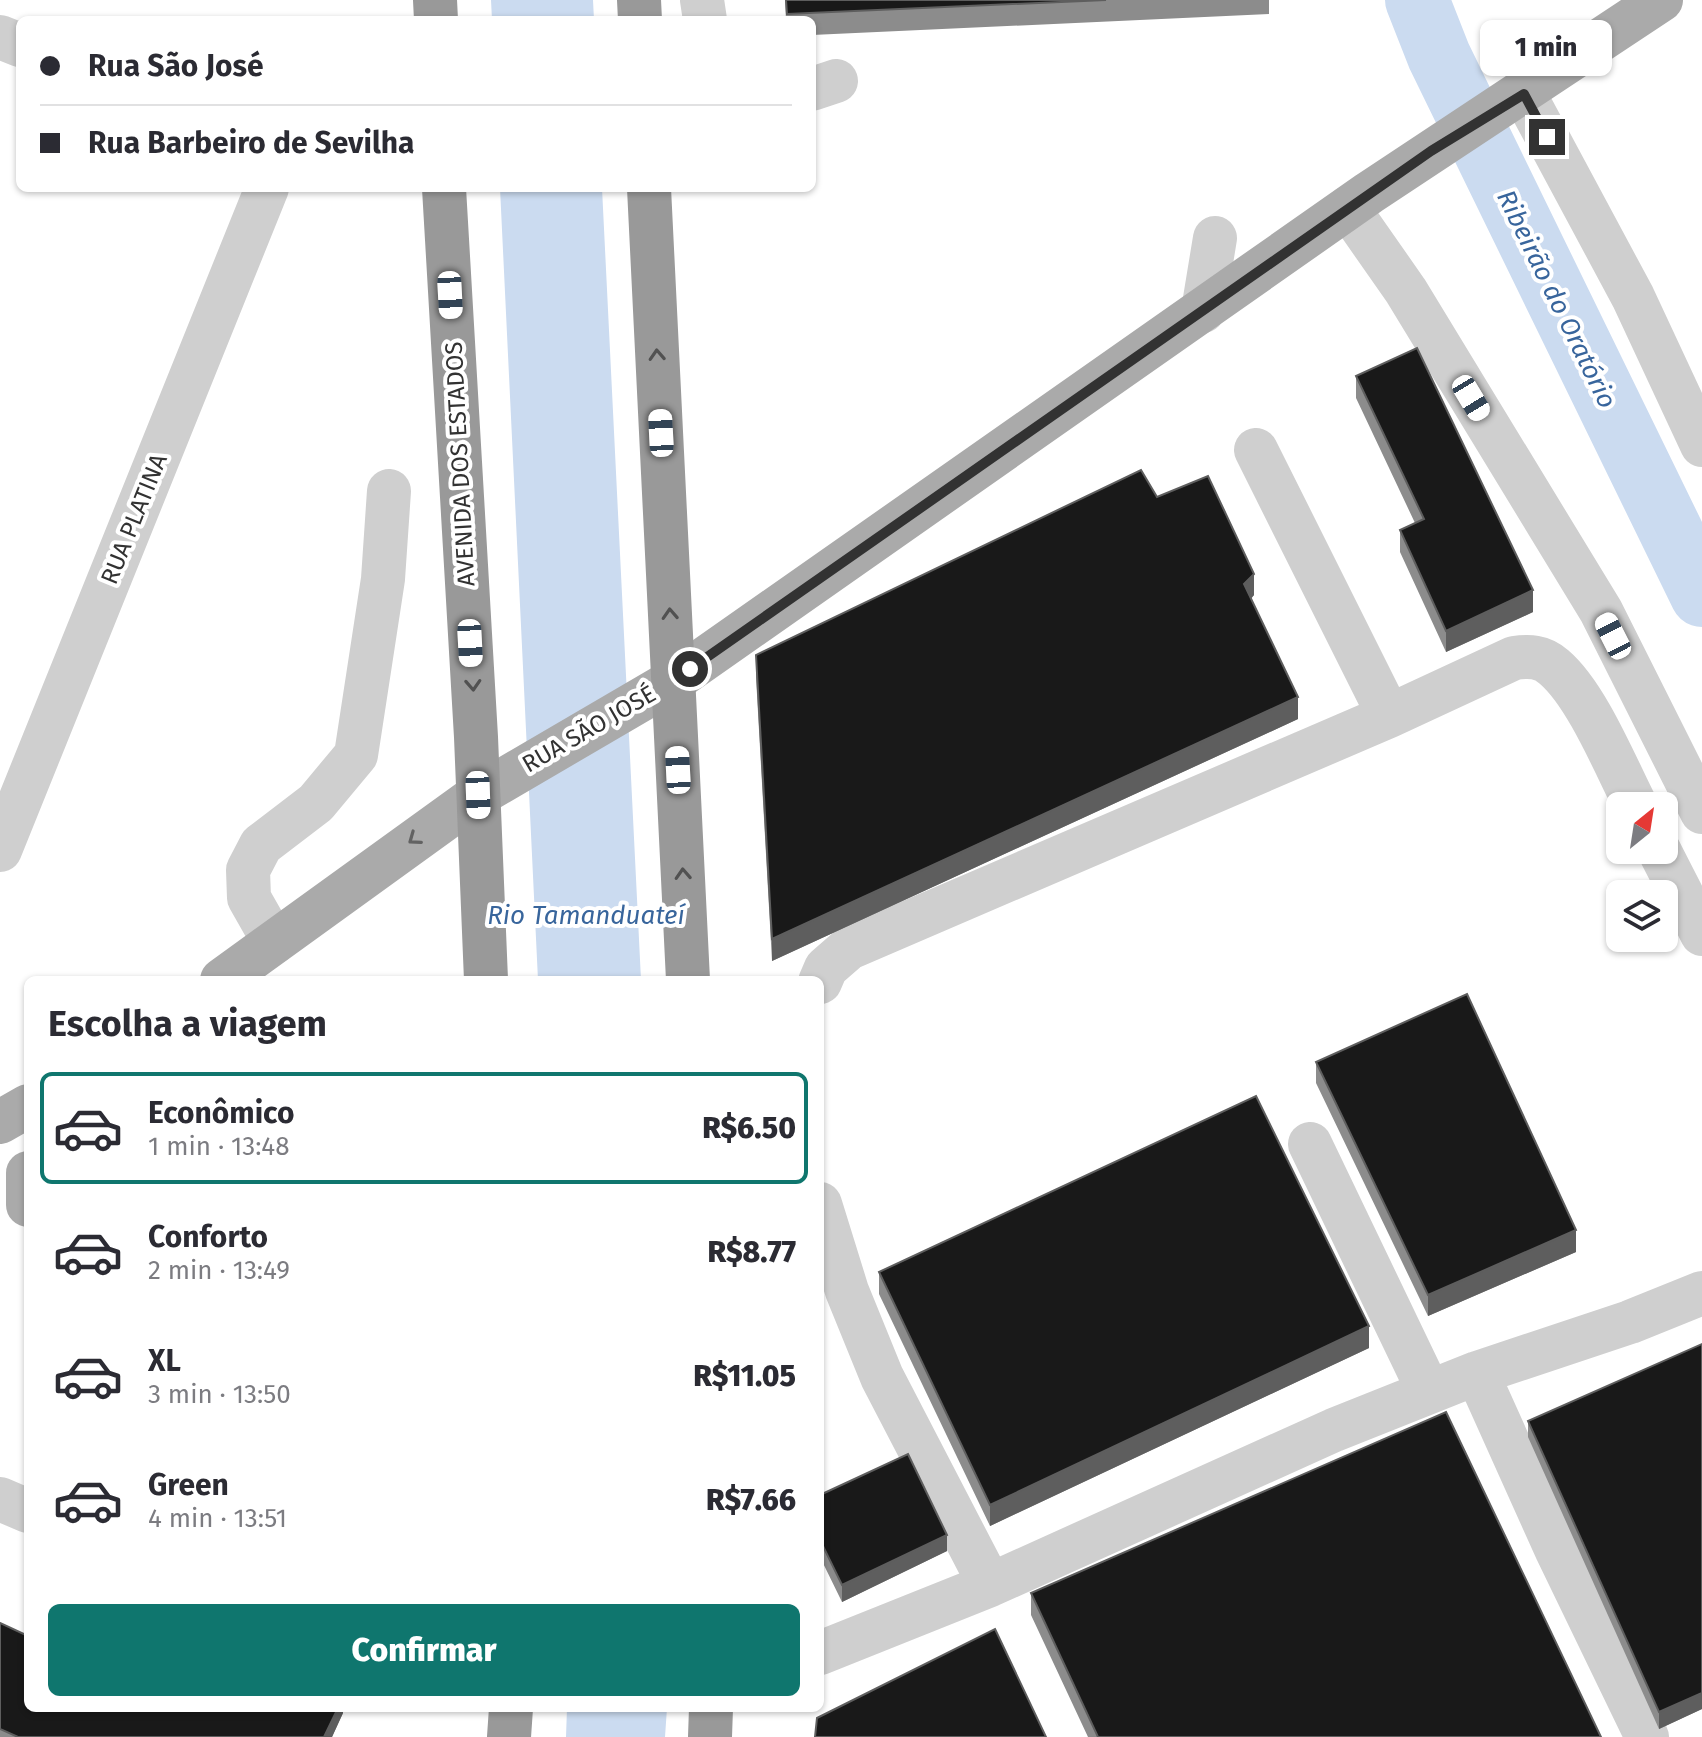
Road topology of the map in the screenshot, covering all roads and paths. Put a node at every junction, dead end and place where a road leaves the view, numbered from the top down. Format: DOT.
graph roads {
  1 [pos="1661,0"];
  2 [pos="816,78"];
  3 [pos="816,88"];
  4 [pos="1512,102"];
  5 [pos="265,192"];
  6 [pos="444,192"];
  7 [pos="649,192"];
  8 [pos="1348,208"];
  9 [pos="1215,238"];
  10 [pos="1203,311"];
  11 [pos="1702,445"];
  12 [pos="1256,450"];
  13 [pos="389,491"];
  14 [pos="657,691"];
  15 [pos="1389,716"];
  16 [pos="1629,792"];
  17 [pos="478,795"];
  18 [pos="1702,812"];
  19 [pos="0,850"];
  20 [pos="1666,864"];
  21 [pos="1702,934"];
  22 [pos="274,942"];
  23 [pos="227,976"];
  24 [pos="486,976"];
  25 [pos="688,976"];
  26 [pos="823,976"];
  27 [pos="24,1108"];
  28 [pos="0,1122"];
  29 [pos="1310,1144"];
  30 [pos="824,1217"];
  31 [pos="0,1218"];
  32 [pos="24,1227"];
  33 [pos="1702,1293"];
  34 [pos="1477,1373"];
  35 [pos="1429,1392"];
  36 [pos="0,1499"];
  37 [pos="24,1509"];
  38 [pos="990,1585"];
  39 [pos="824,1651"];
  40 [pos="711,1712"];
  41 [pos="710,1737"];
  42 [pos="1647,1737"];
  1 -- 4 [label="main road, RUA SÃO JOSÉ"];
  2 -- 3 [label="street"];
  4 -- 8 [label="main road, RUA SÃO JOSÉ"];
  4 -- 11 [label="street"];
  5 -- 19 [label="street, RUA PLATINA"];
  6 -- 17 [label="highway, AVENIDA DOS ESTADOS, one-way"];
  14 -- 7 [label="highway, one-way"];
  8 -- 10 [label="main road, RUA SÃO JOSÉ"];
  8 -- 18 [label="street"];
  9 -- 10 [label="street"];
  10 -- 14 [label="main road, RUA SÃO JOSÉ"];
  12 -- 15 [label="street"];
  13 -- 22 [label="street"];
  14 -- 17 [label="main road, RUA SÃO JOSÉ"];
  25 -- 14 [label="highway, one-way"];
  15 -- 16 [label="street"];
  15 -- 26 [label="street"];
  17 -- 22 [label="main road, RUA SÃO JOSÉ, one-way"];
  17 -- 24 [label="highway, AVENIDA DOS ESTADOS"];
  20 -- 21 [label="street"];
  22 -- 23 [label="main road, RUA SÃO JOSÉ"];
  27 -- 28 [label="main road"];
  29 -- 35 [label="street"];
  30 -- 38 [label="street"];
  31 -- 32 [label="main road"];
  33 -- 34 [label="street"];
  34 -- 35 [label="street"];
  34 -- 42 [label="street"];
  35 -- 38 [label="street"];
  36 -- 37 [label="street"];
  38 -- 39 [label="street"];
  40 -- 41 [label="highway"];
}
